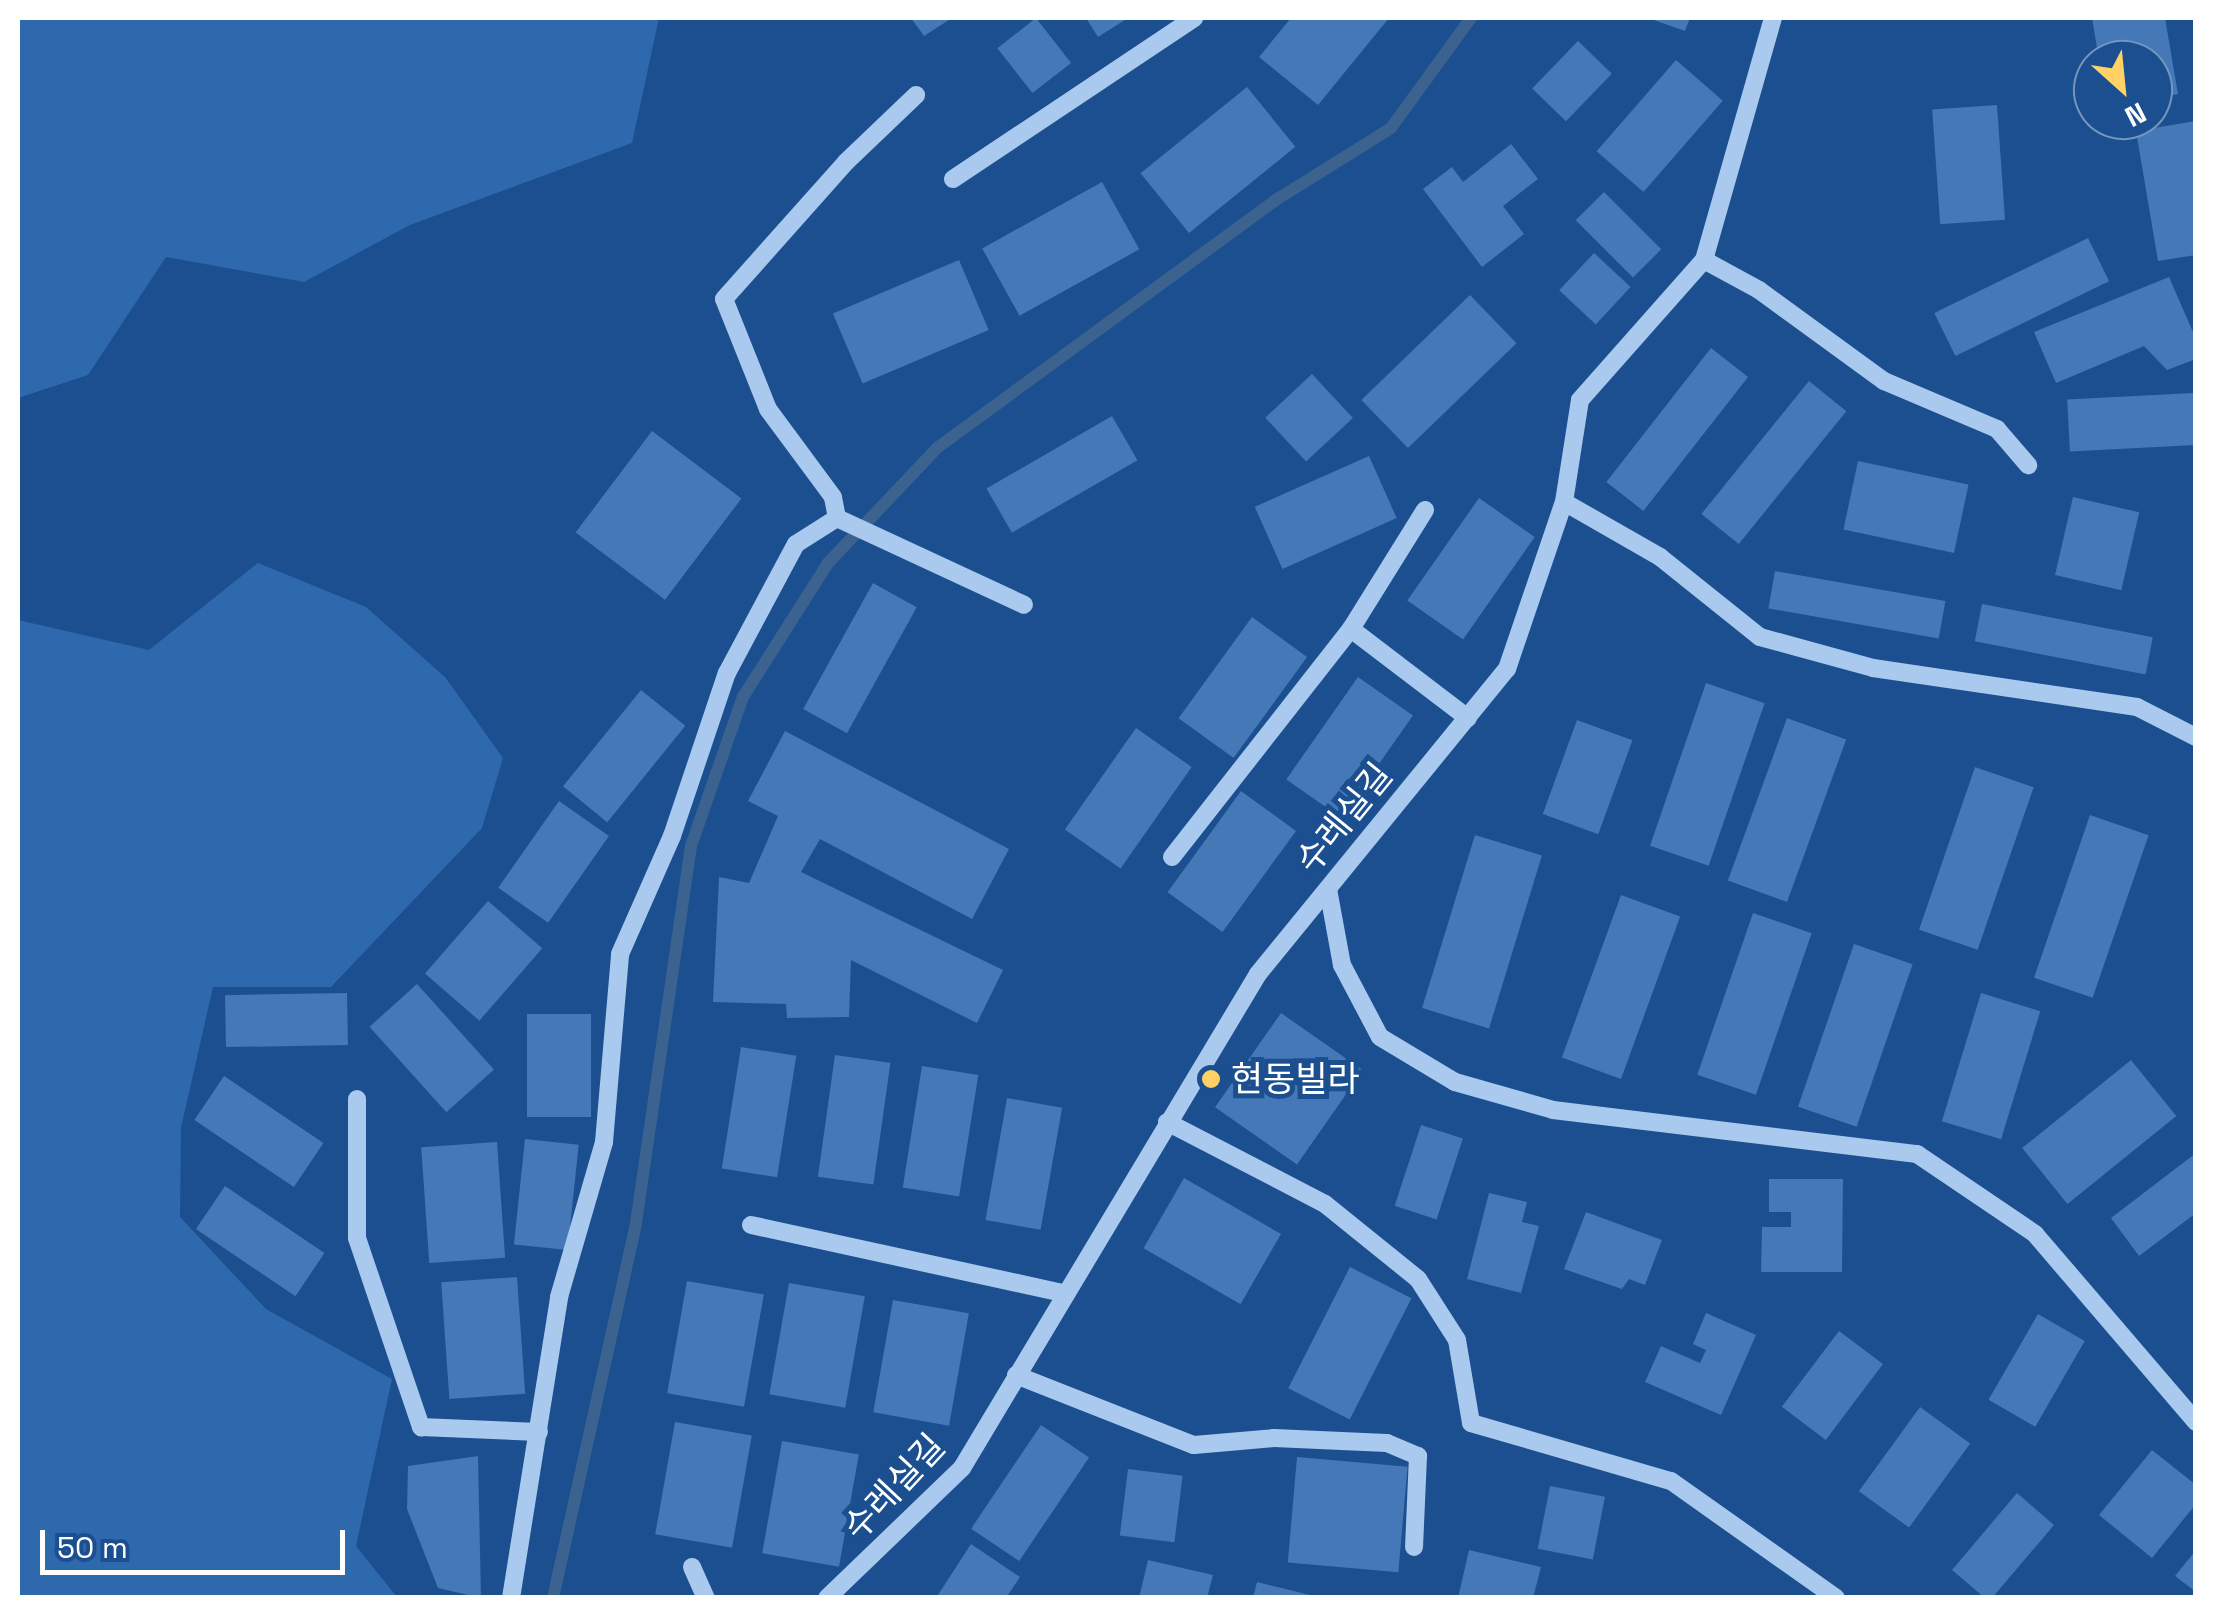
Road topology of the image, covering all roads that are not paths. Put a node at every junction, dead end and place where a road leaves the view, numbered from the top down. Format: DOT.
graph roads {
  1 [pos="1194,18"];
  2 [pos="1774,18"];
  3 [pos="916,95"];
  4 [pos="954,179"];
  5 [pos="1704,260"];
  6 [pos="2028,465"];
  7 [pos="1564,502"];
  8 [pos="1426,510"];
  9 [pos="838,519"];
  10 [pos="1024,605"];
  11 [pos="1351,629"];
  12 [pos="1468,718"];
  13 [pos="2196,737"];
  14 [pos="1172,857"];
  15 [pos="1328,889"];
  16 [pos="357,1099"];
  17 [pos="1167,1122"];
  18 [pos="751,1225"];
  19 [pos="1064,1293"];
  20 [pos="1016,1375"];
  21 [pos="2196,1422"];
  22 [pos="539,1432"];
  23 [pos="1414,1547"];
  24 [pos="692,1567"];
  25 [pos="511,1598"];
  26 [pos="706,1598"];
  27 [pos="827,1598"];
  28 [pos="1836,1598"];
  1 -- 4 [label="street"];
  2 -- 5 [label="street, 수레실길"];
  3 -- 9 [label="street"];
  5 -- 6 [label="street"];
  5 -- 7 [label="street, 수레실길"];
  7 -- 12 [label="street, 수레실길"];
  7 -- 13 [label="street"];
  8 -- 11 [label="street"];
  9 -- 10 [label="street"];
  9 -- 22 [label="street"];
  11 -- 12 [label="street"];
  11 -- 14 [label="street"];
  12 -- 15 [label="street, 수레실길"];
  15 -- 17 [label="street, 수레실길"];
  15 -- 21 [label="street"];
  16 -- 22 [label="street"];
  17 -- 19 [label="street, 수레실길"];
  17 -- 28 [label="street"];
  18 -- 19 [label="street"];
  19 -- 20 [label="street, 수레실길"];
  20 -- 23 [label="street"];
  20 -- 27 [label="street, 수레실길"];
  22 -- 25 [label="street"];
  24 -- 26 [label="street"];
}
